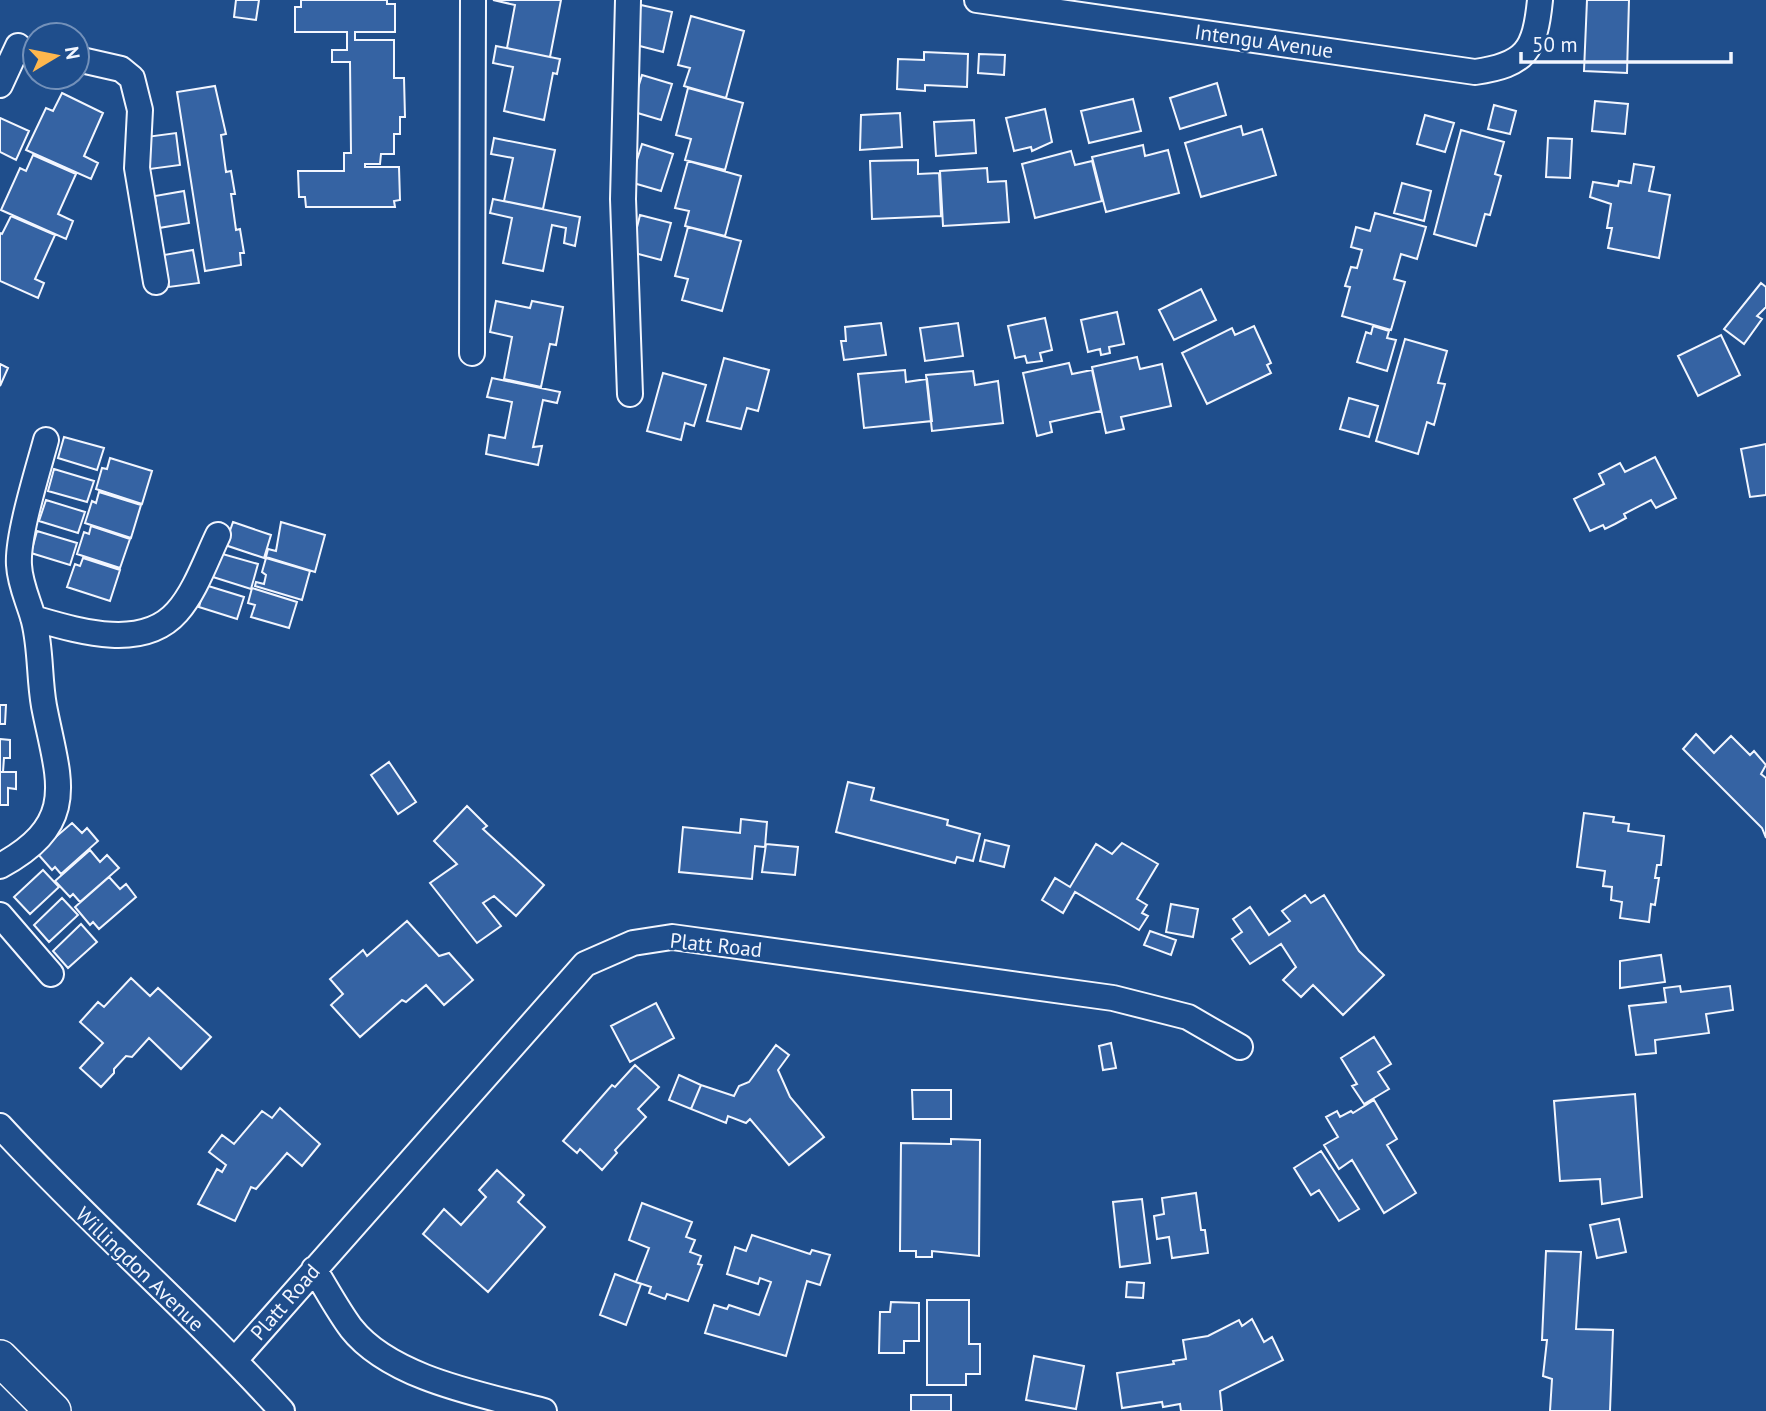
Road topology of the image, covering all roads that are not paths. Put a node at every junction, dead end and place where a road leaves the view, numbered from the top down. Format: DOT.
graph roads {
  1 [pos="473,0"];
  2 [pos="628,0"];
  3 [pos="977,0"];
  4 [pos="1540,0"];
  5 [pos="18,46"];
  6 [pos="91,62"];
  7 [pos="0,85"];
  8 [pos="156,282"];
  9 [pos="472,353"];
  10 [pos="630,394"];
  11 [pos="46,440"];
  12 [pos="218,535"];
  13 [pos="33,618"];
  14 [pos="0,866"];
  15 [pos="0,915"];
  16 [pos="51,975"];
  17 [pos="1240,1047"];
  18 [pos="0,1126"];
  19 [pos="314,1269"];
  20 [pos="0,1358"];
  21 [pos="235,1360"];
  22 [pos="53,1411"];
  23 [pos="282,1411"];
  24 [pos="544,1411"];
  1 -- 9 [label="street"];
  2 -- 10 [label="street"];
  3 -- 4 [label="street, Intengu Avenue"];
  5 -- 7 [label="street"];
  6 -- 8 [label="street"];
  11 -- 13 [label="street"];
  12 -- 13 [label="street"];
  13 -- 14 [label="street"];
  15 -- 16 [label="street"];
  17 -- 19 [label="street, Platt Road"];
  18 -- 21 [label="street, Willingdon Avenue"];
  19 -- 21 [label="street, Platt Road"];
  19 -- 24 [label="street"];
  20 -- 22 [label="main road"];
  21 -- 23 [label="street, Willingdon Avenue"];
}
